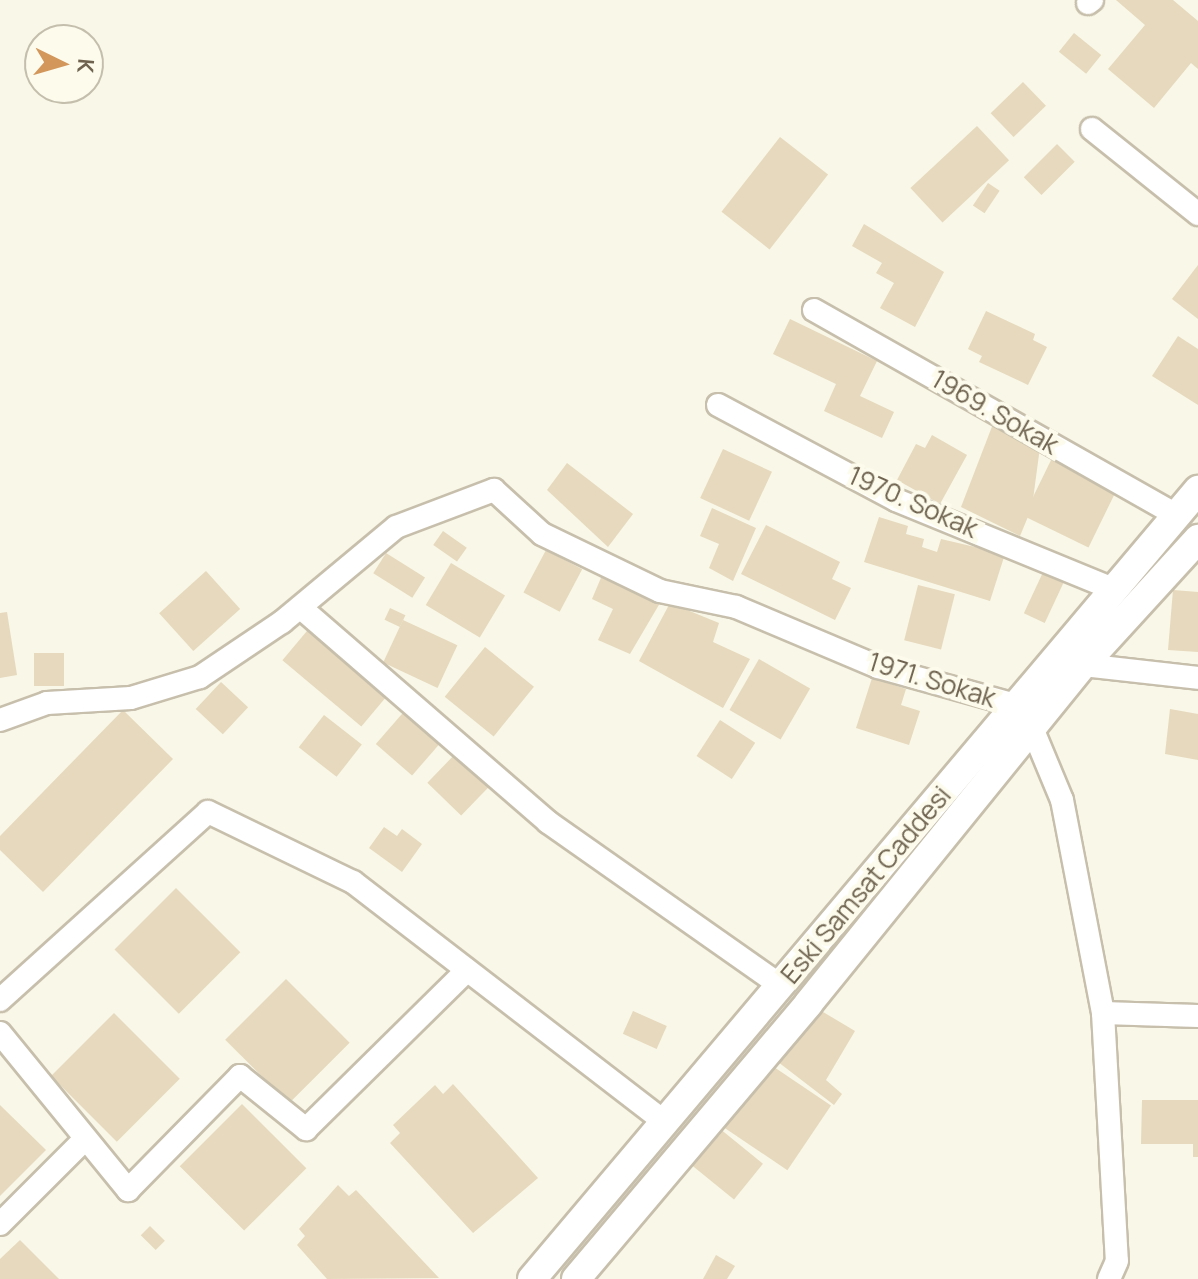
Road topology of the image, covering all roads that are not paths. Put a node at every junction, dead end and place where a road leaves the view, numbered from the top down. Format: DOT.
graph roads {
  1 [pos="1092,129"];
  2 [pos="1198,214"];
  3 [pos="814,310"];
  4 [pos="718,405"];
  5 [pos="1198,490"];
  6 [pos="1177,515"];
  7 [pos="1198,539"];
  8 [pos="1113,589"];
  9 [pos="301,608"];
  10 [pos="1083,665"];
  11 [pos="1198,678"];
  12 [pos="1015,705"];
  13 [pos="0,720"];
  14 [pos="1032,728"];
  15 [pos="467,970"];
  16 [pos="781,986"];
  17 [pos="0,1000"];
  18 [pos="1103,1013"];
  19 [pos="1198,1016"];
  20 [pos="0,1033"];
  21 [pos="663,1121"];
  22 [pos="84,1140"];
  23 [pos="0,1224"];
  24 [pos="1113,1270"];
  25 [pos="532,1279"];
  26 [pos="576,1279"];
  1 -- 2 [label="street"];
  3 -- 6 [label="street, 1969. Sokak"];
  4 -- 8 [label="street, 1970. Sokak"];
  5 -- 6 [label="street, Eski Samsat Caddesi"];
  6 -- 8 [label="street, Eski Samsat Caddesi"];
  7 -- 10 [label="street, Eski Samsat Caddesi"];
  8 -- 12 [label="street, Eski Samsat Caddesi"];
  9 -- 12 [label="street, 1971. Sokak"];
  9 -- 13 [label="street"];
  9 -- 16 [label="street"];
  10 -- 11 [label="street"];
  10 -- 14 [label="street, Eski Samsat Caddesi"];
  12 -- 14 [label="street, 1971. Sokak"];
  12 -- 16 [label="street, Eski Samsat Caddesi"];
  14 -- 18 [label="street, 1971. Sokak"];
  14 -- 26 [label="street, Eski Samsat Caddesi"];
  15 -- 17 [label="street"];
  15 -- 21 [label="street"];
  15 -- 22 [label="street"];
  16 -- 21 [label="street, Eski Samsat Caddesi"];
  18 -- 19 [label="street"];
  18 -- 24 [label="street, 1971. Sokak"];
  20 -- 22 [label="street"];
  21 -- 25 [label="street, Eski Samsat Caddesi"];
  22 -- 23 [label="street"];
}
